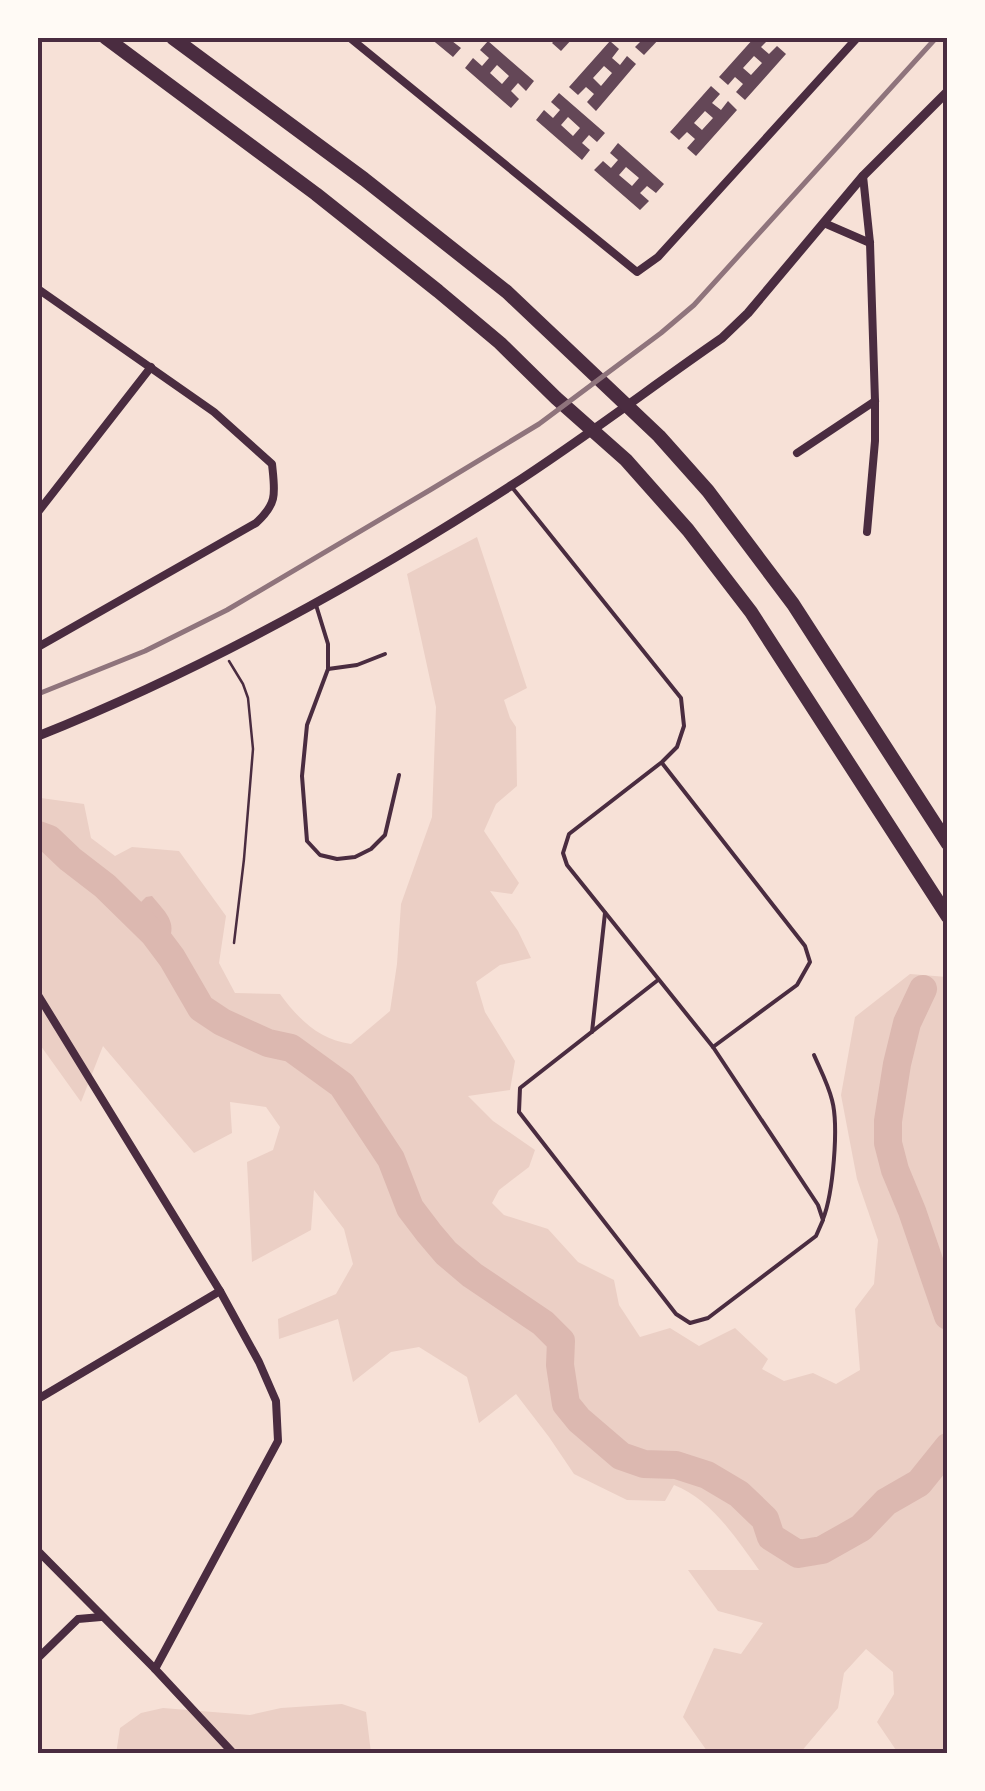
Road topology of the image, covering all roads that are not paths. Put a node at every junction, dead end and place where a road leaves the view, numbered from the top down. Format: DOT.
graph roads {
  1 [pos="106,38"];
  2 [pos="173,38"];
  3 [pos="350,38"];
  4 [pos="857,38"];
  5 [pos="948,90"];
  6 [pos="863,176"];
  7 [pos="824,224"];
  8 [pos="870,243"];
  9 [pos="38,290"];
  10 [pos="151,366"];
  11 [pos="876,401"];
  12 [pos="797,454"];
  13 [pos="511,486"];
  14 [pos="38,512"];
  15 [pos="867,532"];
  16 [pos="316,605"];
  17 [pos="38,646"];
  18 [pos="385,654"];
  19 [pos="328,669"];
  20 [pos="38,736"];
  21 [pos="662,762"];
  22 [pos="399,775"];
  23 [pos="948,844"];
  24 [pos="604,913"];
  25 [pos="948,918"];
  26 [pos="658,980"];
  27 [pos="38,995"];
  28 [pos="592,1032"];
  29 [pos="712,1047"];
  30 [pos="814,1054"];
  31 [pos="822,1220"];
  32 [pos="220,1290"];
  33 [pos="38,1400"];
  34 [pos="38,1550"];
  35 [pos="101,1616"];
  36 [pos="38,1658"];
  37 [pos="155,1669"];
  38 [pos="234,1754"];
  1 -- 25 [label="highway"];
  2 -- 23 [label="highway"];
  3 -- 4 [label="street"];
  5 -- 6 [label="street"];
  6 -- 7 [label="street"];
  6 -- 8 [label="street"];
  7 -- 8 [label="street"];
  7 -- 13 [label="street"];
  8 -- 11 [label="street"];
  9 -- 10 [label="street"];
  10 -- 14 [label="street"];
  10 -- 17 [label="street"];
  11 -- 12 [label="street"];
  11 -- 15 [label="street"];
  13 -- 16 [label="street"];
  13 -- 21 [label="lane"];
  16 -- 19 [label="lane"];
  16 -- 20 [label="street"];
  18 -- 19 [label="lane"];
  19 -- 22 [label="lane"];
  21 -- 24 [label="lane"];
  21 -- 29 [label="lane"];
  24 -- 26 [label="lane"];
  24 -- 28 [label="lane"];
  26 -- 28 [label="lane"];
  26 -- 29 [label="lane"];
  27 -- 32 [label="street"];
  28 -- 31 [label="lane"];
  29 -- 31 [label="lane"];
  30 -- 31 [label="lane"];
  32 -- 33 [label="street"];
  32 -- 37 [label="street"];
  34 -- 35 [label="street"];
  35 -- 36 [label="street"];
  35 -- 37 [label="street"];
  37 -- 38 [label="street"];
}
